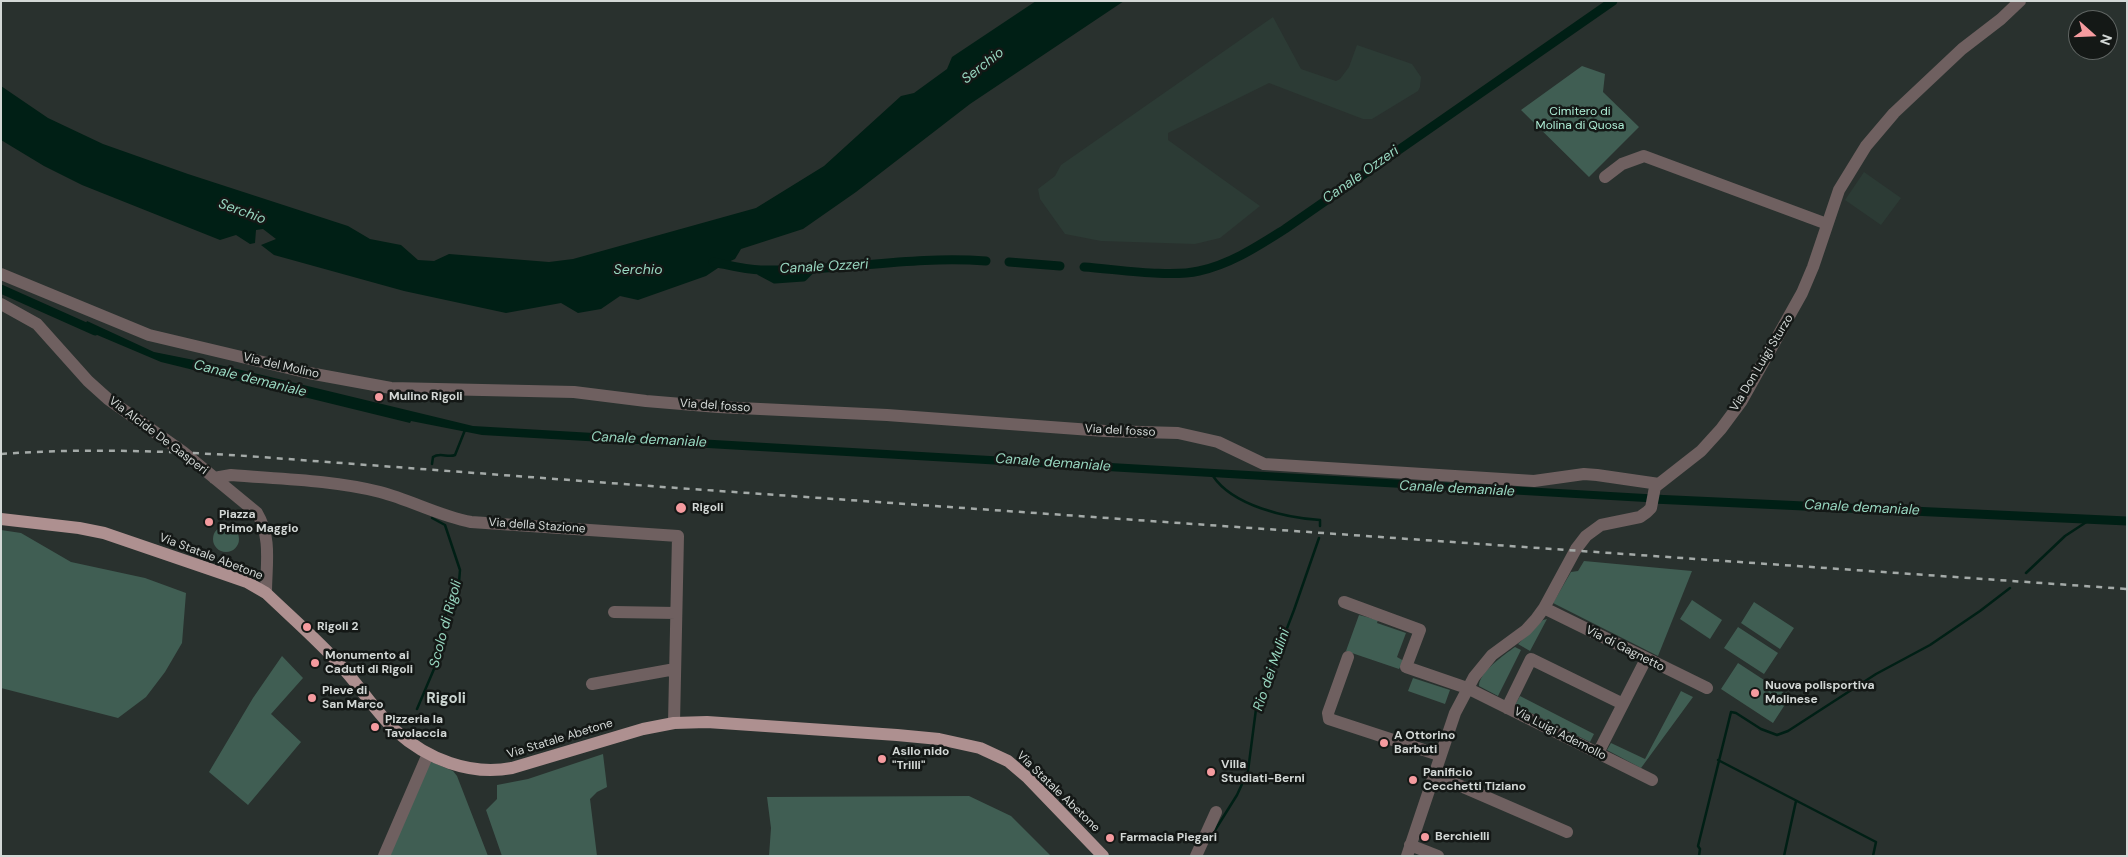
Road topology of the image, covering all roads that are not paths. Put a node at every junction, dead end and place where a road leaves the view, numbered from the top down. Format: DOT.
graph roads {
  1 [pos="2020,1"];
  2 [pos="1605,177"];
  3 [pos="1827,224"];
  4 [pos="1,274"];
  5 [pos="1,304"];
  6 [pos="574,392"];
  7 [pos="214,478"];
  8 [pos="1656,488"];
  9 [pos="1,519"];
  10 [pos="266,593"];
  11 [pos="1344,602"];
  12 [pos="1544,608"];
  13 [pos="614,612"];
  14 [pos="676,613"];
  15 [pos="1348,657"];
  16 [pos="1646,659"];
  17 [pos="675,669"];
  18 [pos="592,684"];
  19 [pos="1467,688"];
  20 [pos="1707,688"];
  21 [pos="1623,704"];
  22 [pos="1507,708"];
  23 [pos="674,723"];
  24 [pos="1598,753"];
  25 [pos="428,754"];
  26 [pos="1439,755"];
  27 [pos="1433,774"];
  28 [pos="1652,780"];
  29 [pos="1216,812"];
  30 [pos="1567,832"];
  31 [pos="1408,850"];
  32 [pos="384,856"];
  33 [pos="1103,856"];
  34 [pos="1196,856"];
  35 [pos="1438,856"];
  1 -- 3 [label="street, Via Don Luigi Sturzo"];
  2 -- 3 [label="street"];
  3 -- 8 [label="street, Via Don Luigi Sturzo"];
  4 -- 6 [label="street, Via del Molino"];
  5 -- 7 [label="street, Via Alcide De Gasperi"];
  6 -- 8 [label="street, Via del fosso"];
  7 -- 10 [label="street, Via Alcide De Gasperi"];
  7 -- 14 [label="street, Via della Stazione"];
  8 -- 12 [label="street"];
  9 -- 10 [label="main road, Via Statale Abetone"];
  10 -- 25 [label="main road, Via Statale Abetone"];
  11 -- 19 [label="street, Via Luigi Ademollo"];
  12 -- 16 [label="street, Via di Gagnetto"];
  12 -- 19 [label="street"];
  13 -- 14 [label="street"];
  14 -- 17 [label="street, Via della Stazione"];
  15 -- 26 [label="street"];
  16 -- 20 [label="street, Via di Gagnetto"];
  16 -- 21 [label="street"];
  17 -- 18 [label="street"];
  17 -- 23 [label="street, Via della Stazione"];
  19 -- 22 [label="street, Via Luigi Ademollo"];
  19 -- 26 [label="street"];
  21 -- 22 [label="street"];
  21 -- 24 [label="street"];
  22 -- 24 [label="street, Via Luigi Ademollo"];
  23 -- 25 [label="main road, Via Statale Abetone"];
  23 -- 33 [label="main road, Via Statale Abetone"];
  24 -- 28 [label="street, Via Luigi Ademollo"];
  25 -- 32 [label="street"];
  26 -- 27 [label="street"];
  27 -- 30 [label="street"];
  27 -- 31 [label="street"];
  29 -- 34 [label="street"];
  31 -- 35 [label="street"];
}
